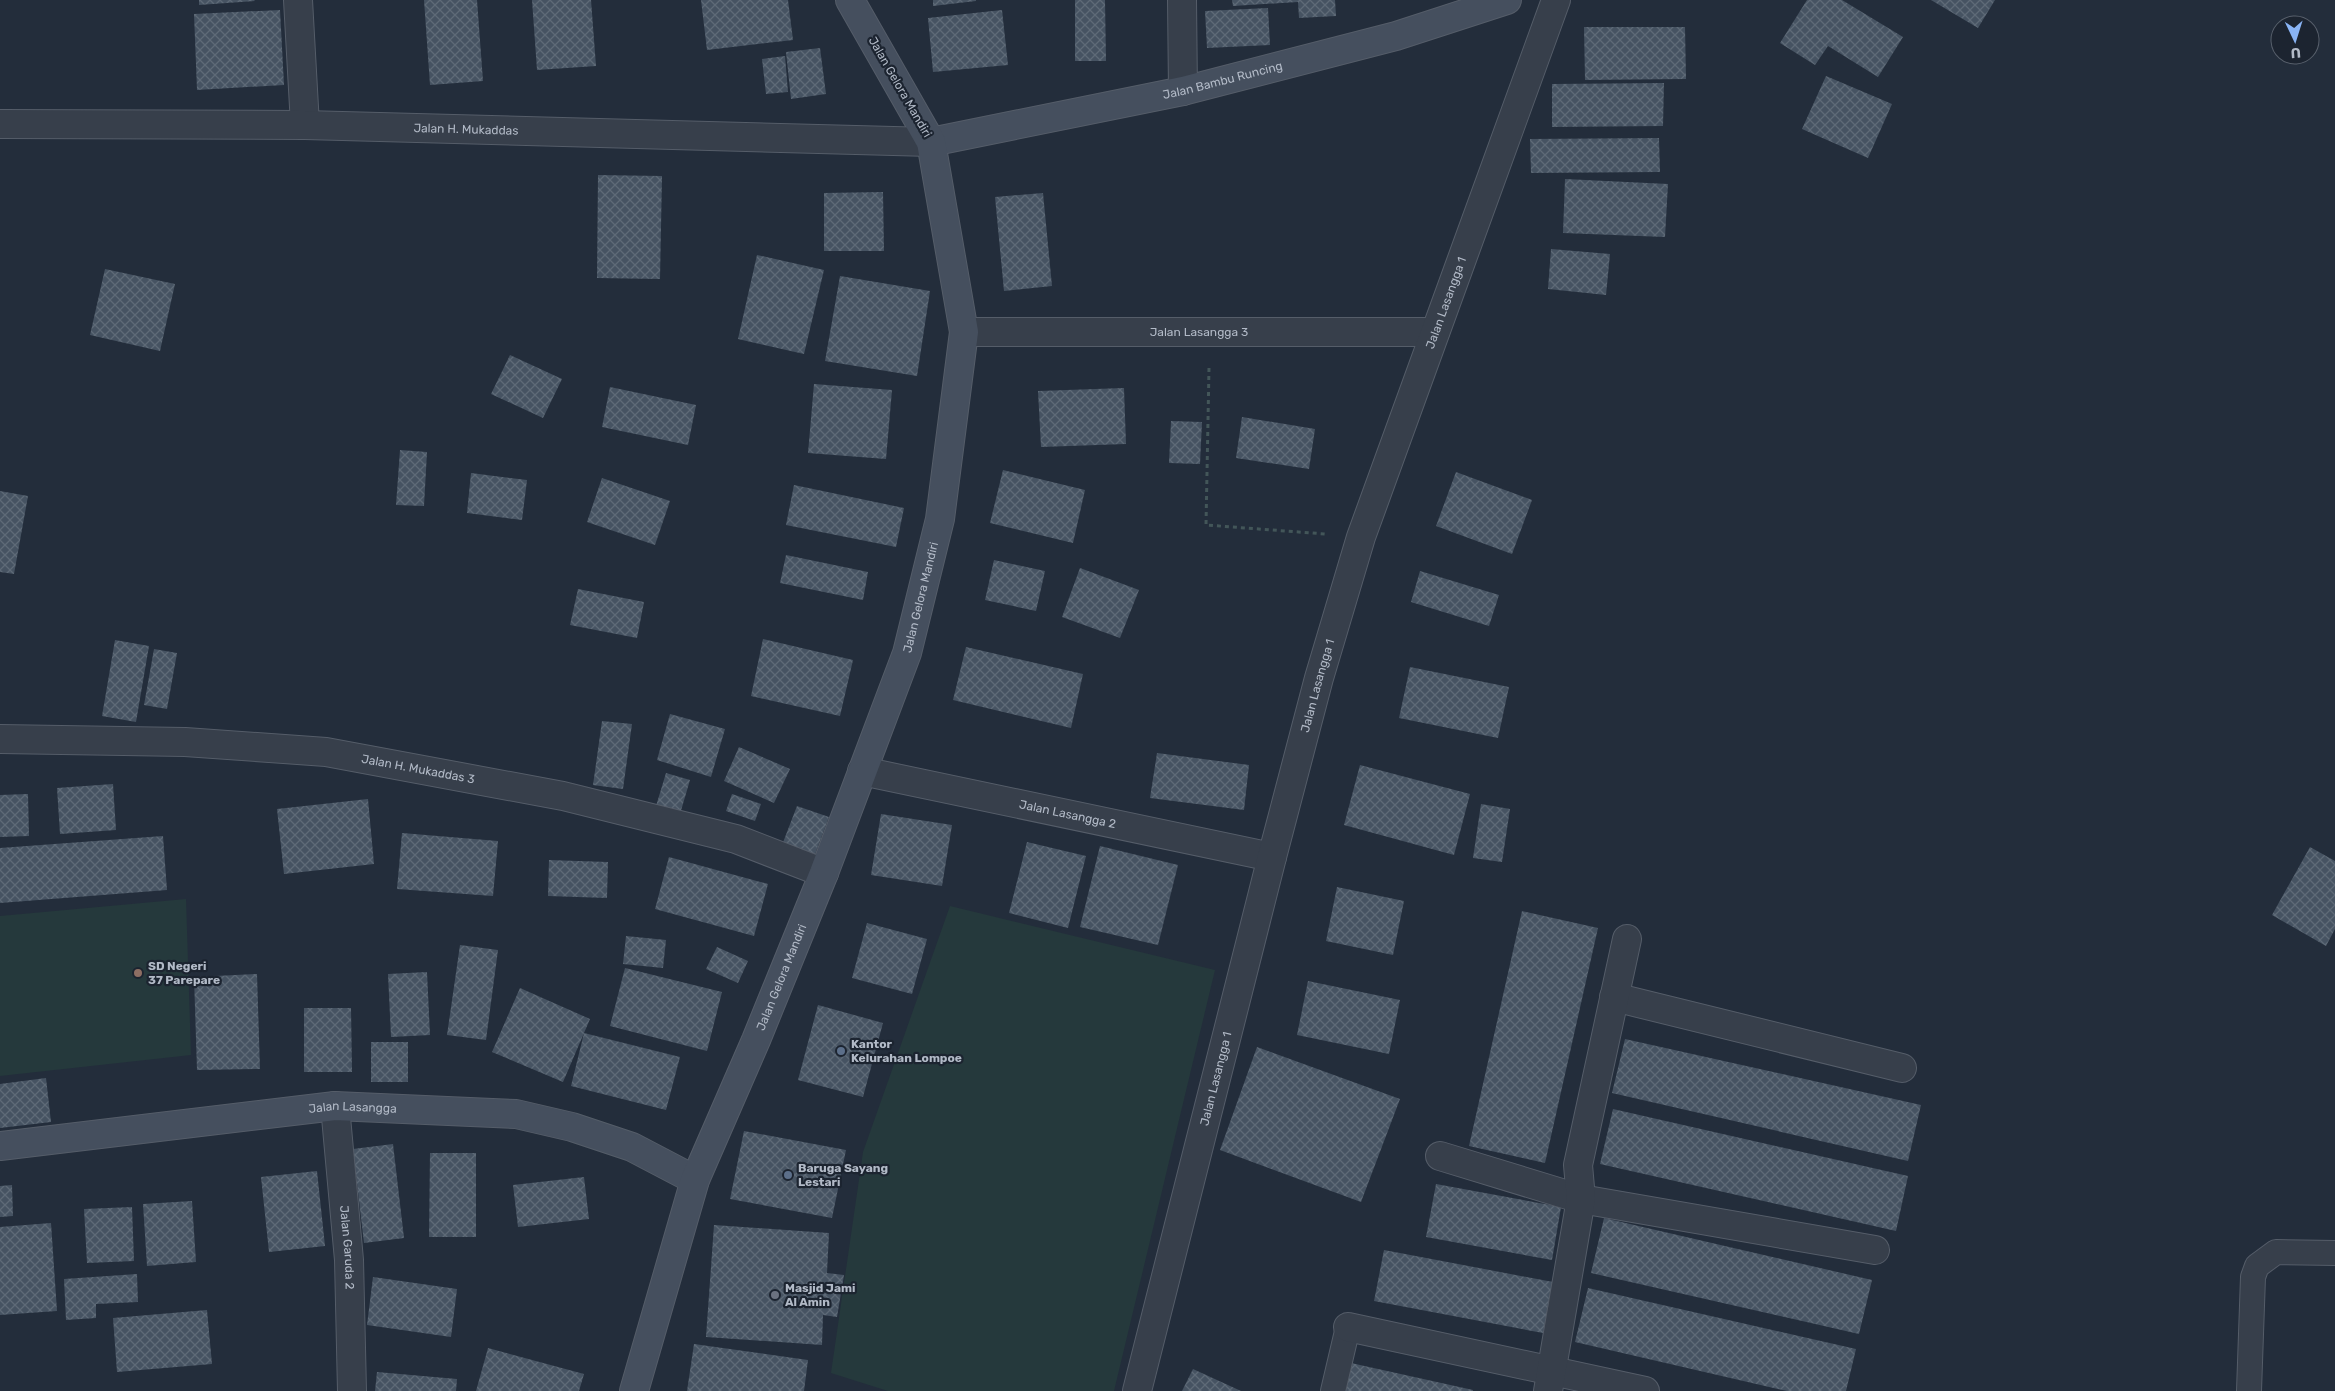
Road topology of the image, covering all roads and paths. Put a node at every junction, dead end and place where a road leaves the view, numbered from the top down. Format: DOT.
graph roads {
  1 [pos="298,0"];
  2 [pos="850,0"];
  3 [pos="1182,0"];
  4 [pos="1507,0"];
  5 [pos="1556,0"];
  6 [pos="1183,92"];
  7 [pos="0,124"];
  8 [pos="305,125"];
  9 [pos="931,142"];
  10 [pos="1209,330"];
  11 [pos="964,332"];
  12 [pos="1434,332"];
  13 [pos="1361,537"];
  14 [pos="0,739"];
  15 [pos="862,772"];
  16 [pos="1272,857"];
  17 [pos="824,873"];
  18 [pos="1626,939"];
  19 [pos="1614,997"];
  20 [pos="1902,1068"];
  21 [pos="334,1106"];
  22 [pos="0,1146"];
  23 [pos="1440,1156"];
  24 [pos="695,1180"];
  25 [pos="1581,1199"];
  26 [pos="1875,1250"];
  27 [pos="2335,1253"];
  28 [pos="1348,1326"];
  29 [pos="1550,1380"];
  30 [pos="352,1391"];
  31 [pos="634,1391"];
  32 [pos="1137,1391"];
  33 [pos="1333,1391"];
  34 [pos="1645,1391"];
  35 [pos="2249,1391"];
  1 -- 8 [label="street"];
  2 -- 9 [label="street, Jalan Gelora Mandiri"];
  3 -- 6 [label="street"];
  4 -- 6 [label="street, Jalan Bambu Runcing"];
  5 -- 12 [label="street, Jalan Lasangga 1"];
  6 -- 9 [label="street, Jalan Bambu Runcing"];
  7 -- 8 [label="street, Jalan H. Mukaddas"];
  8 -- 9 [label="street, Jalan H. Mukaddas"];
  9 -- 11 [label="street, Jalan Gelora Mandiri"];
  10 -- 11 [label="street, Jalan Lasangga 3"];
  10 -- 12 [label="street, Jalan Lasangga 3"];
  10 -- 13 [label="path"];
  11 -- 15 [label="street, Jalan Gelora Mandiri"];
  12 -- 13 [label="street, Jalan Lasangga 1"];
  13 -- 16 [label="street, Jalan Lasangga 1"];
  14 -- 17 [label="street, Jalan H. Mukaddas 3"];
  15 -- 16 [label="street, Jalan Lasangga 2"];
  15 -- 17 [label="street, Jalan Gelora Mandiri"];
  16 -- 32 [label="street, Jalan Lasangga 1"];
  17 -- 24 [label="street, Jalan Gelora Mandiri"];
  18 -- 19 [label="street"];
  19 -- 20 [label="street"];
  19 -- 25 [label="street"];
  21 -- 22 [label="street, Jalan Lasangga"];
  21 -- 24 [label="street, Jalan Lasangga"];
  21 -- 30 [label="street, Jalan Garuda 2"];
  23 -- 25 [label="street"];
  24 -- 31 [label="street, Jalan Gelora Mandiri"];
  25 -- 26 [label="street"];
  25 -- 29 [label="street"];
  27 -- 35 [label="lane"];
  28 -- 29 [label="street"];
  28 -- 33 [label="lane"];
  29 -- 34 [label="street"];
}
